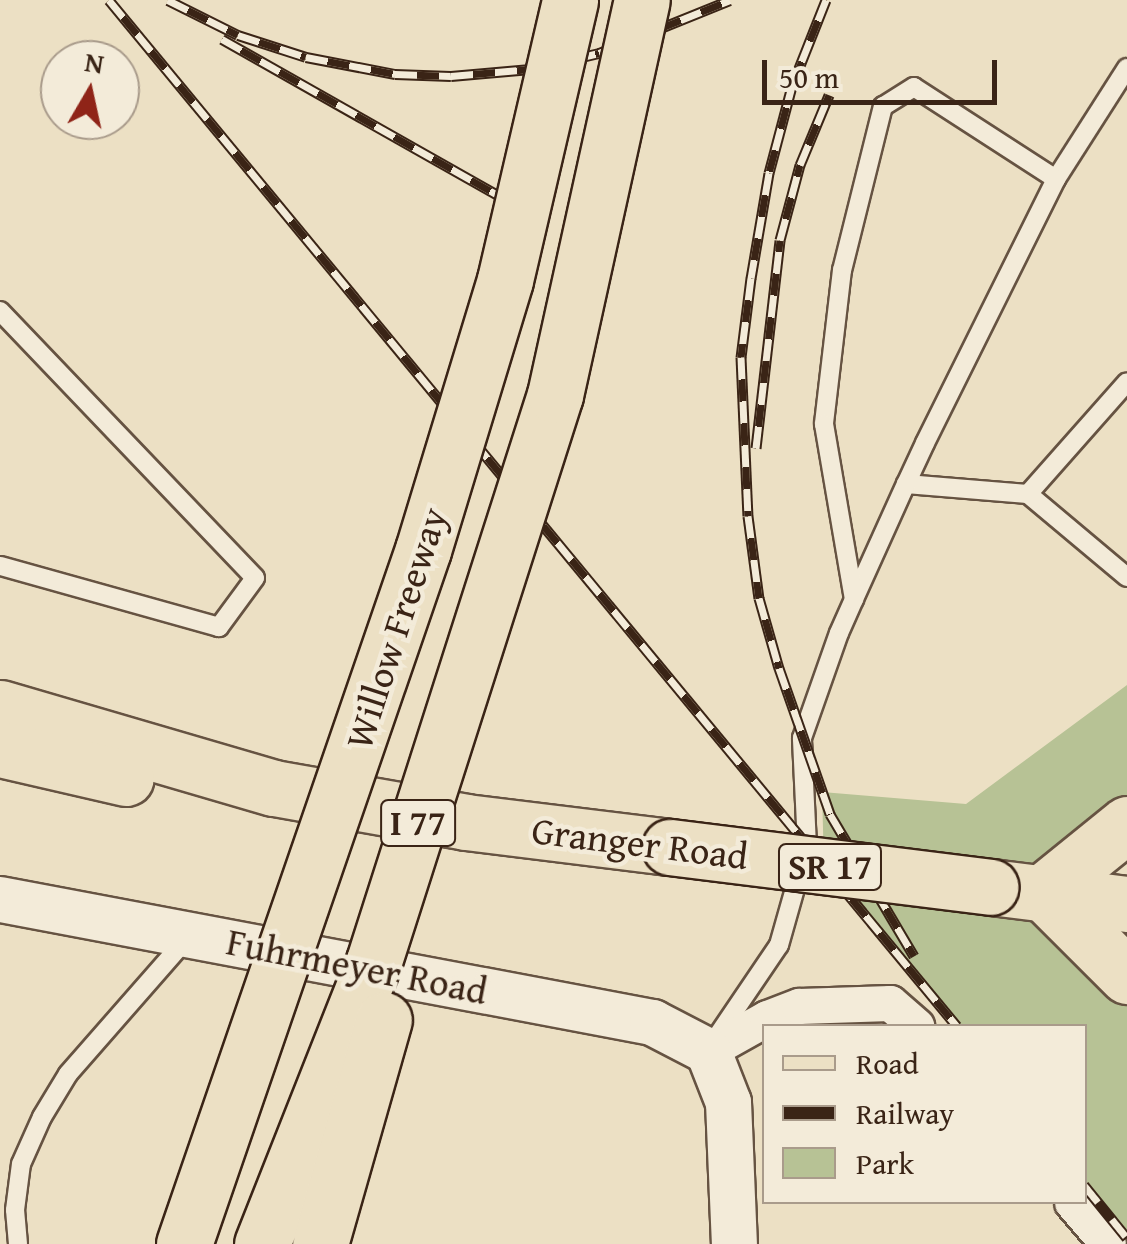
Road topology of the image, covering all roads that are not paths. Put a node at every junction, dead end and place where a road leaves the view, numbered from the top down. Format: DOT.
graph roads {
  1 [pos="570,0"];
  2 [pos="642,0"];
  3 [pos="1127,68"];
  4 [pos="1056,179"];
  5 [pos="0,311"];
  6 [pos="1127,382"];
  7 [pos="555,395"];
  8 [pos="906,484"];
  9 [pos="1028,494"];
  10 [pos="424,550"];
  11 [pos="0,566"];
  12 [pos="1127,577"];
  13 [pos="854,599"];
  14 [pos="0,708"];
  15 [pos="0,750"];
  16 [pos="274,788"];
  17 [pos="1127,824"];
  18 [pos="1017,889"];
  19 [pos="0,899"];
  20 [pos="1127,904"];
  21 [pos="190,935"];
  22 [pos="1127,976"];
  23 [pos="914,1024"];
  24 [pos="708,1051"];
  25 [pos="1074,1204"];
  26 [pos="18,1244"];
  27 [pos="147,1244"];
  28 [pos="184,1244"];
  29 [pos="262,1244"];
  30 [pos="320,1244"];
  31 [pos="734,1244"];
  32 [pos="1108,1244"];
  1 -- 10 [label="main road, Willow Freeway / I 77, bridge"];
  2 -- 7 [label="main road, I 77, bridge"];
  3 -- 4 [label="lane"];
  4 -- 8 [label="lane"];
  4 -- 13 [label="lane"];
  5 -- 11 [label="lane"];
  6 -- 9 [label="lane"];
  7 -- 29 [label="main road, I 77, bridge"];
  7 -- 30 [label="main road, bridge"];
  8 -- 9 [label="lane"];
  8 -- 13 [label="lane"];
  9 -- 12 [label="lane"];
  10 -- 27 [label="main road, bridge"];
  10 -- 28 [label="main road, Willow Freeway / I 77, bridge"];
  13 -- 24 [label="lane"];
  14 -- 16 [label="main road, Granger Road / SR 17"];
  15 -- 16 [label="main road, Granger Road / SR 17"];
  16 -- 18 [label="main road, Granger Road / SR 17, bridge"];
  17 -- 18 [label="main road"];
  18 -- 20 [label="main road, Granger Road / SR 17"];
  18 -- 22 [label="main road"];
  19 -- 21 [label="street, Fuhrmeyer Road"];
  21 -- 24 [label="street, Fuhrmeyer Road"];
  21 -- 26 [label="lane"];
  23 -- 24 [label="street"];
  24 -- 31 [label="street"];
  25 -- 32 [label="street"];
}
